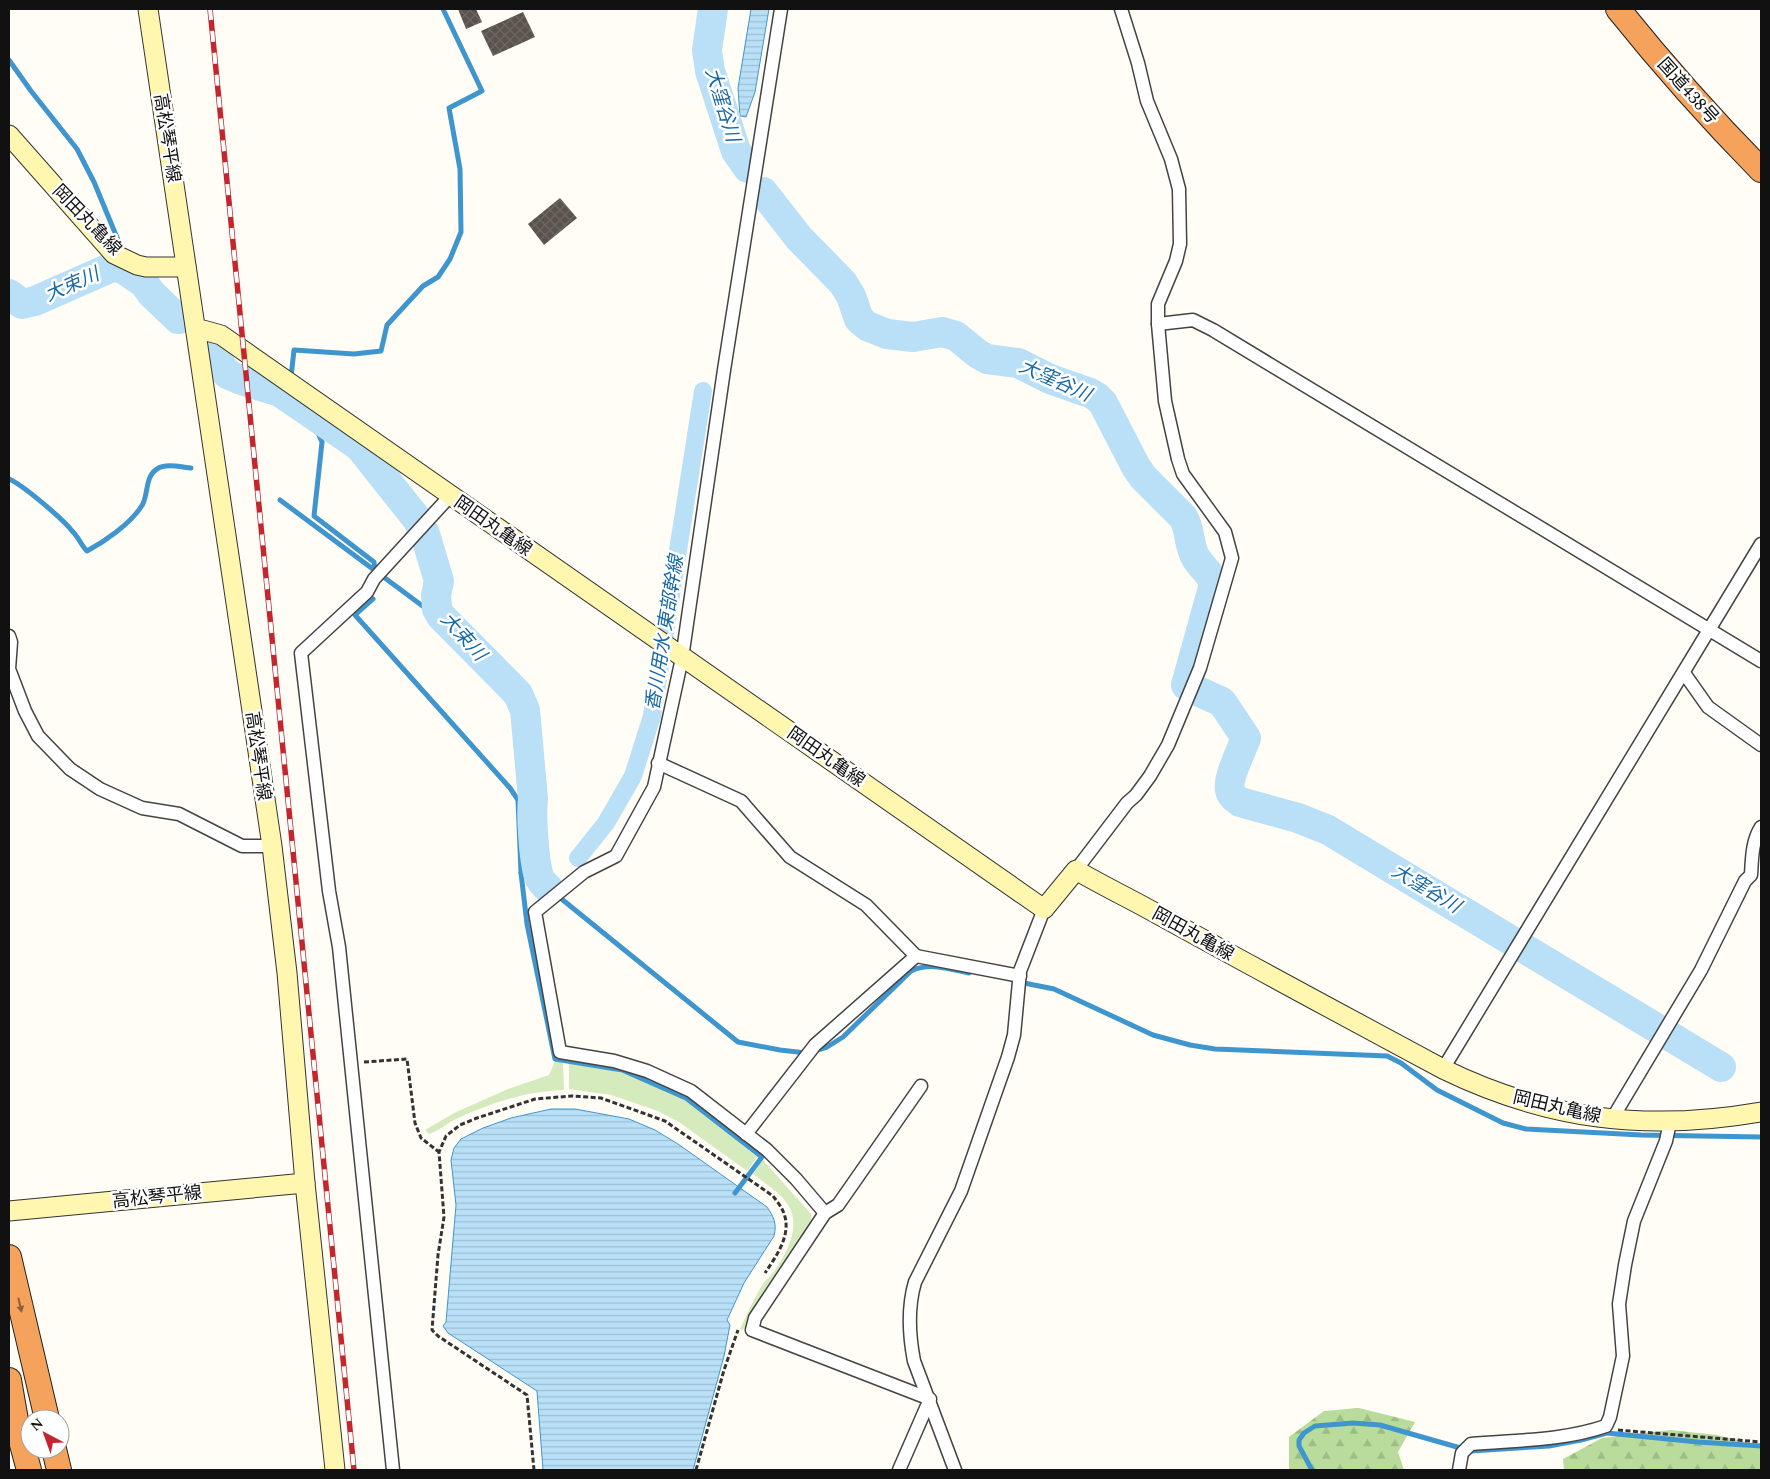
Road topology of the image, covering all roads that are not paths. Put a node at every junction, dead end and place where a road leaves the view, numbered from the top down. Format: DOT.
graph roads {
  1 [pos="148,9"];
  2 [pos="781,9"];
  3 [pos="1120,9"];
  4 [pos="1618,9"];
  5 [pos="9,135"];
  6 [pos="1761,170"];
  7 [pos="186,267"];
  8 [pos="1158,324"];
  9 [pos="196,331"];
  10 [pos="450,496"];
  11 [pos="1761,544"];
  12 [pos="1709,630"];
  13 [pos="9,636"];
  14 [pos="678,654"];
  15 [pos="1761,661"];
  16 [pos="1684,672"];
  17 [pos="1761,745"];
  18 [pos="658,763"];
  19 [pos="1761,827"];
  20 [pos="272,846"];
  21 [pos="1076,870"];
  22 [pos="1044,909"];
  23 [pos="916,956"];
  24 [pos="1020,981"];
  25 [pos="1443,1069"];
  26 [pos="921,1086"];
  27 [pos="1761,1112"];
  28 [pos="1612,1119"];
  29 [pos="1668,1132"];
  30 [pos="746,1134"];
  31 [pos="305,1182"];
  32 [pos="9,1212"];
  33 [pos="825,1212"];
  34 [pos="9,1257"];
  35 [pos="9,1380"];
  36 [pos="930,1400"];
  37 [pos="45,1409"];
  38 [pos="29,1470"];
  39 [pos="335,1470"];
  40 [pos="393,1470"];
  41 [pos="898,1470"];
  42 [pos="955,1470"];
  43 [pos="1459,1470"];
  1 -- 7 [label="main road, 高松琴平線"];
  2 -- 14 [label="street"];
  3 -- 8 [label="street"];
  4 -- 6 [label="highway, 国道438号"];
  5 -- 7 [label="main road, 岡田丸亀線"];
  7 -- 9 [label="main road"];
  8 -- 12 [label="street"];
  8 -- 21 [label="street"];
  9 -- 10 [label="main road, 岡田丸亀線"];
  9 -- 20 [label="main road, 高松琴平線"];
  10 -- 14 [label="main road, 岡田丸亀線"];
  10 -- 40 [label="street"];
  11 -- 12 [label="street"];
  12 -- 15 [label="street"];
  12 -- 16 [label="street"];
  13 -- 20 [label="street"];
  14 -- 18 [label="street"];
  14 -- 22 [label="main road, 岡田丸亀線"];
  16 -- 17 [label="street"];
  16 -- 25 [label="street"];
  18 -- 23 [label="street"];
  18 -- 30 [label="street"];
  19 -- 28 [label="street"];
  20 -- 31 [label="main road, 高松琴平線"];
  21 -- 22 [label="main road"];
  21 -- 25 [label="main road, 岡田丸亀線"];
  22 -- 24 [label="street"];
  23 -- 24 [label="street"];
  23 -- 30 [label="street"];
  24 -- 36 [label="street"];
  25 -- 28 [label="main road, 岡田丸亀線"];
  26 -- 33 [label="street"];
  27 -- 29 [label="main road, 岡田丸亀線"];
  28 -- 29 [label="main road, 岡田丸亀線"];
  29 -- 43 [label="street"];
  30 -- 33 [label="street"];
  31 -- 32 [label="main road, 高松琴平線"];
  31 -- 39 [label="main road, 高松琴平線"];
  33 -- 36 [label="street"];
  34 -- 37 [label="highway, one-way"];
  35 -- 38 [label="highway"];
  36 -- 41 [label="street"];
  36 -- 42 [label="street"];
}
